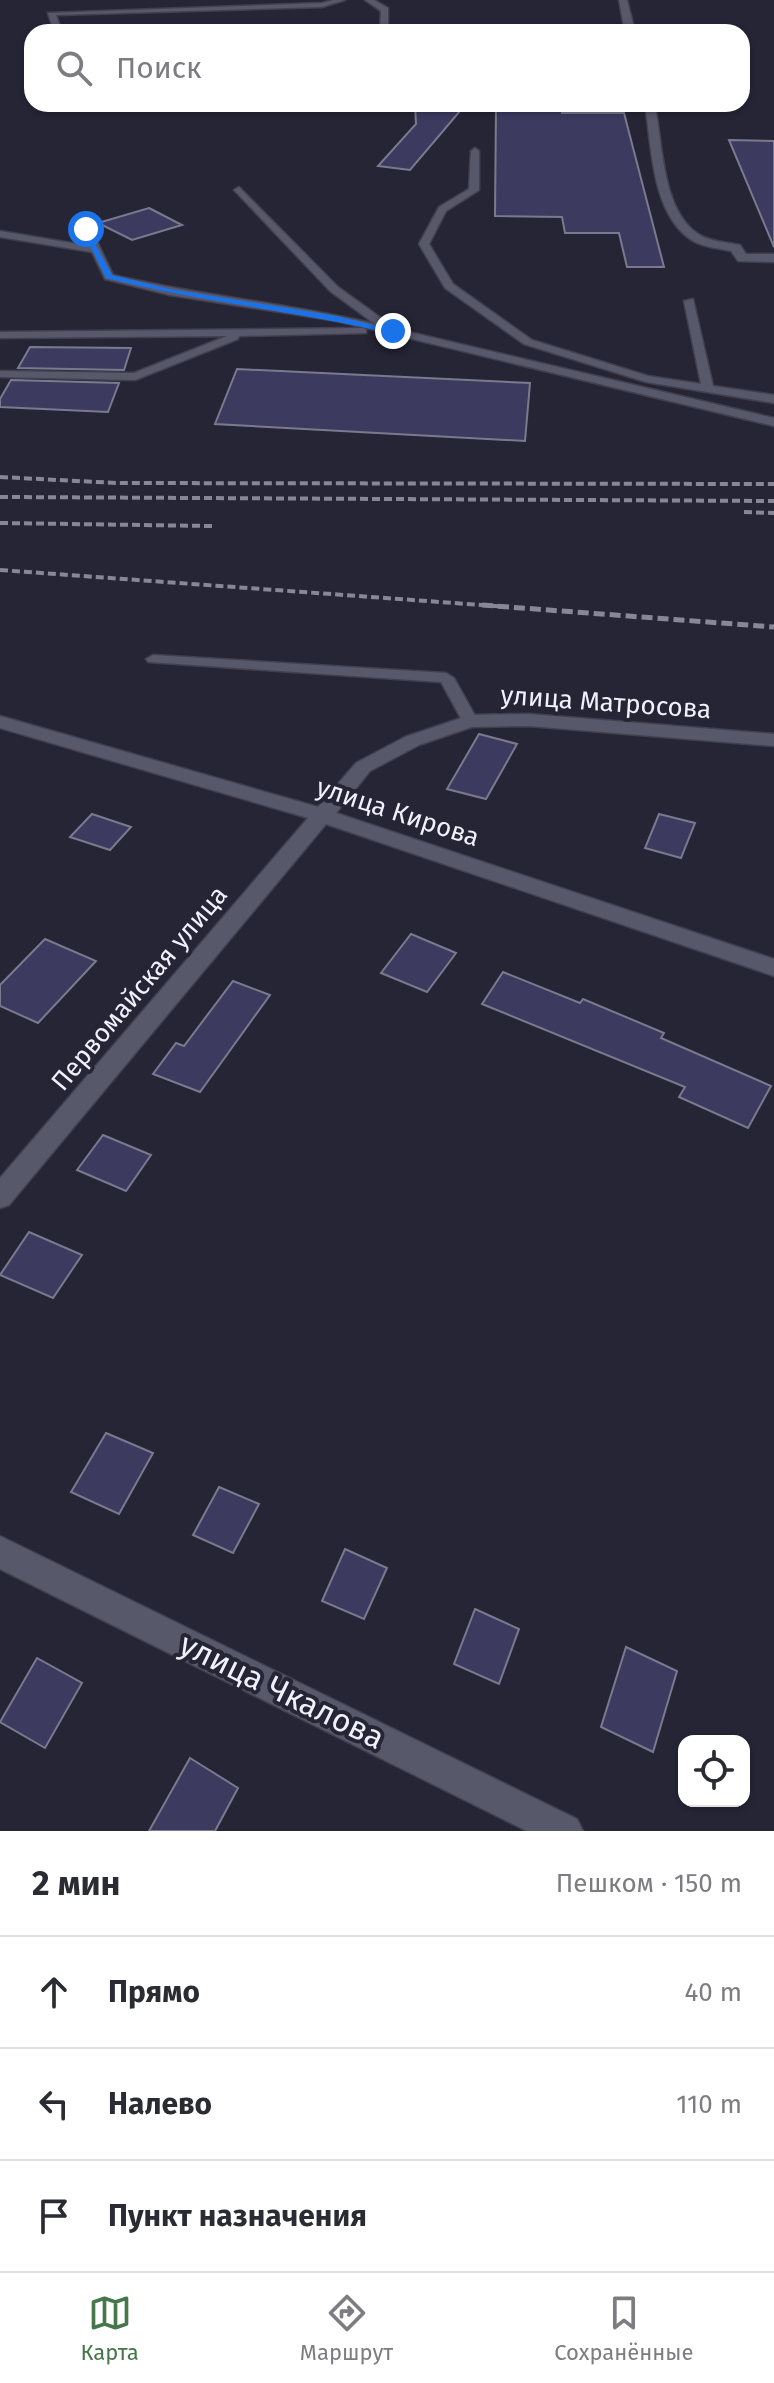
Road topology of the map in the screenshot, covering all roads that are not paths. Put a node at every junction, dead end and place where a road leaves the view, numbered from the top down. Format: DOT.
graph roads {
  1 [pos="341,0"];
  2 [pos="369,0"];
  3 [pos="623,0"];
  4 [pos="55,24"];
  5 [pos="384,24"];
  6 [pos="628,24"];
  7 [pos="651,112"];
  8 [pos="475,151"];
  9 [pos="239,190"];
  10 [pos="86,229"];
  11 [pos="0,234"];
  12 [pos="96,250"];
  13 [pos="774,258"];
  14 [pos="689,301"];
  15 [pos="393,331"];
  16 [pos="244,332"];
  17 [pos="0,335"];
  18 [pos="0,374"];
  19 [pos="708,389"];
  20 [pos="774,399"];
  21 [pos="774,422"];
  22 [pos="153,659"];
  23 [pos="470,721"];
  24 [pos="0,722"];
  25 [pos="774,740"];
  26 [pos="321,815"];
  27 [pos="774,968"];
  28 [pos="0,1197"];
  29 [pos="0,1552"];
  30 [pos="565,1831"];
  1 -- 4 [label="lane"];
  2 -- 5 [label="lane"];
  3 -- 6 [label="street"];
  7 -- 13 [label="street"];
  8 -- 19 [label="lane"];
  9 -- 15 [label="lane"];
  10 -- 12 [label="lane"];
  11 -- 12 [label="lane"];
  12 -- 15 [label="lane"];
  14 -- 19 [label="lane"];
  15 -- 16 [label="lane"];
  15 -- 21 [label="lane"];
  16 -- 17 [label="lane"];
  16 -- 18 [label="lane"];
  19 -- 20 [label="lane"];
  22 -- 23 [label="lane"];
  23 -- 25 [label="street, улица Матросова"];
  23 -- 26 [label="street, улица Матросова"];
  24 -- 26 [label="street, улица Кирова"];
  26 -- 27 [label="street, улица Кирова"];
  26 -- 28 [label="street, Первомайская улица"];
  29 -- 30 [label="street, улица Чкалова"];
}
